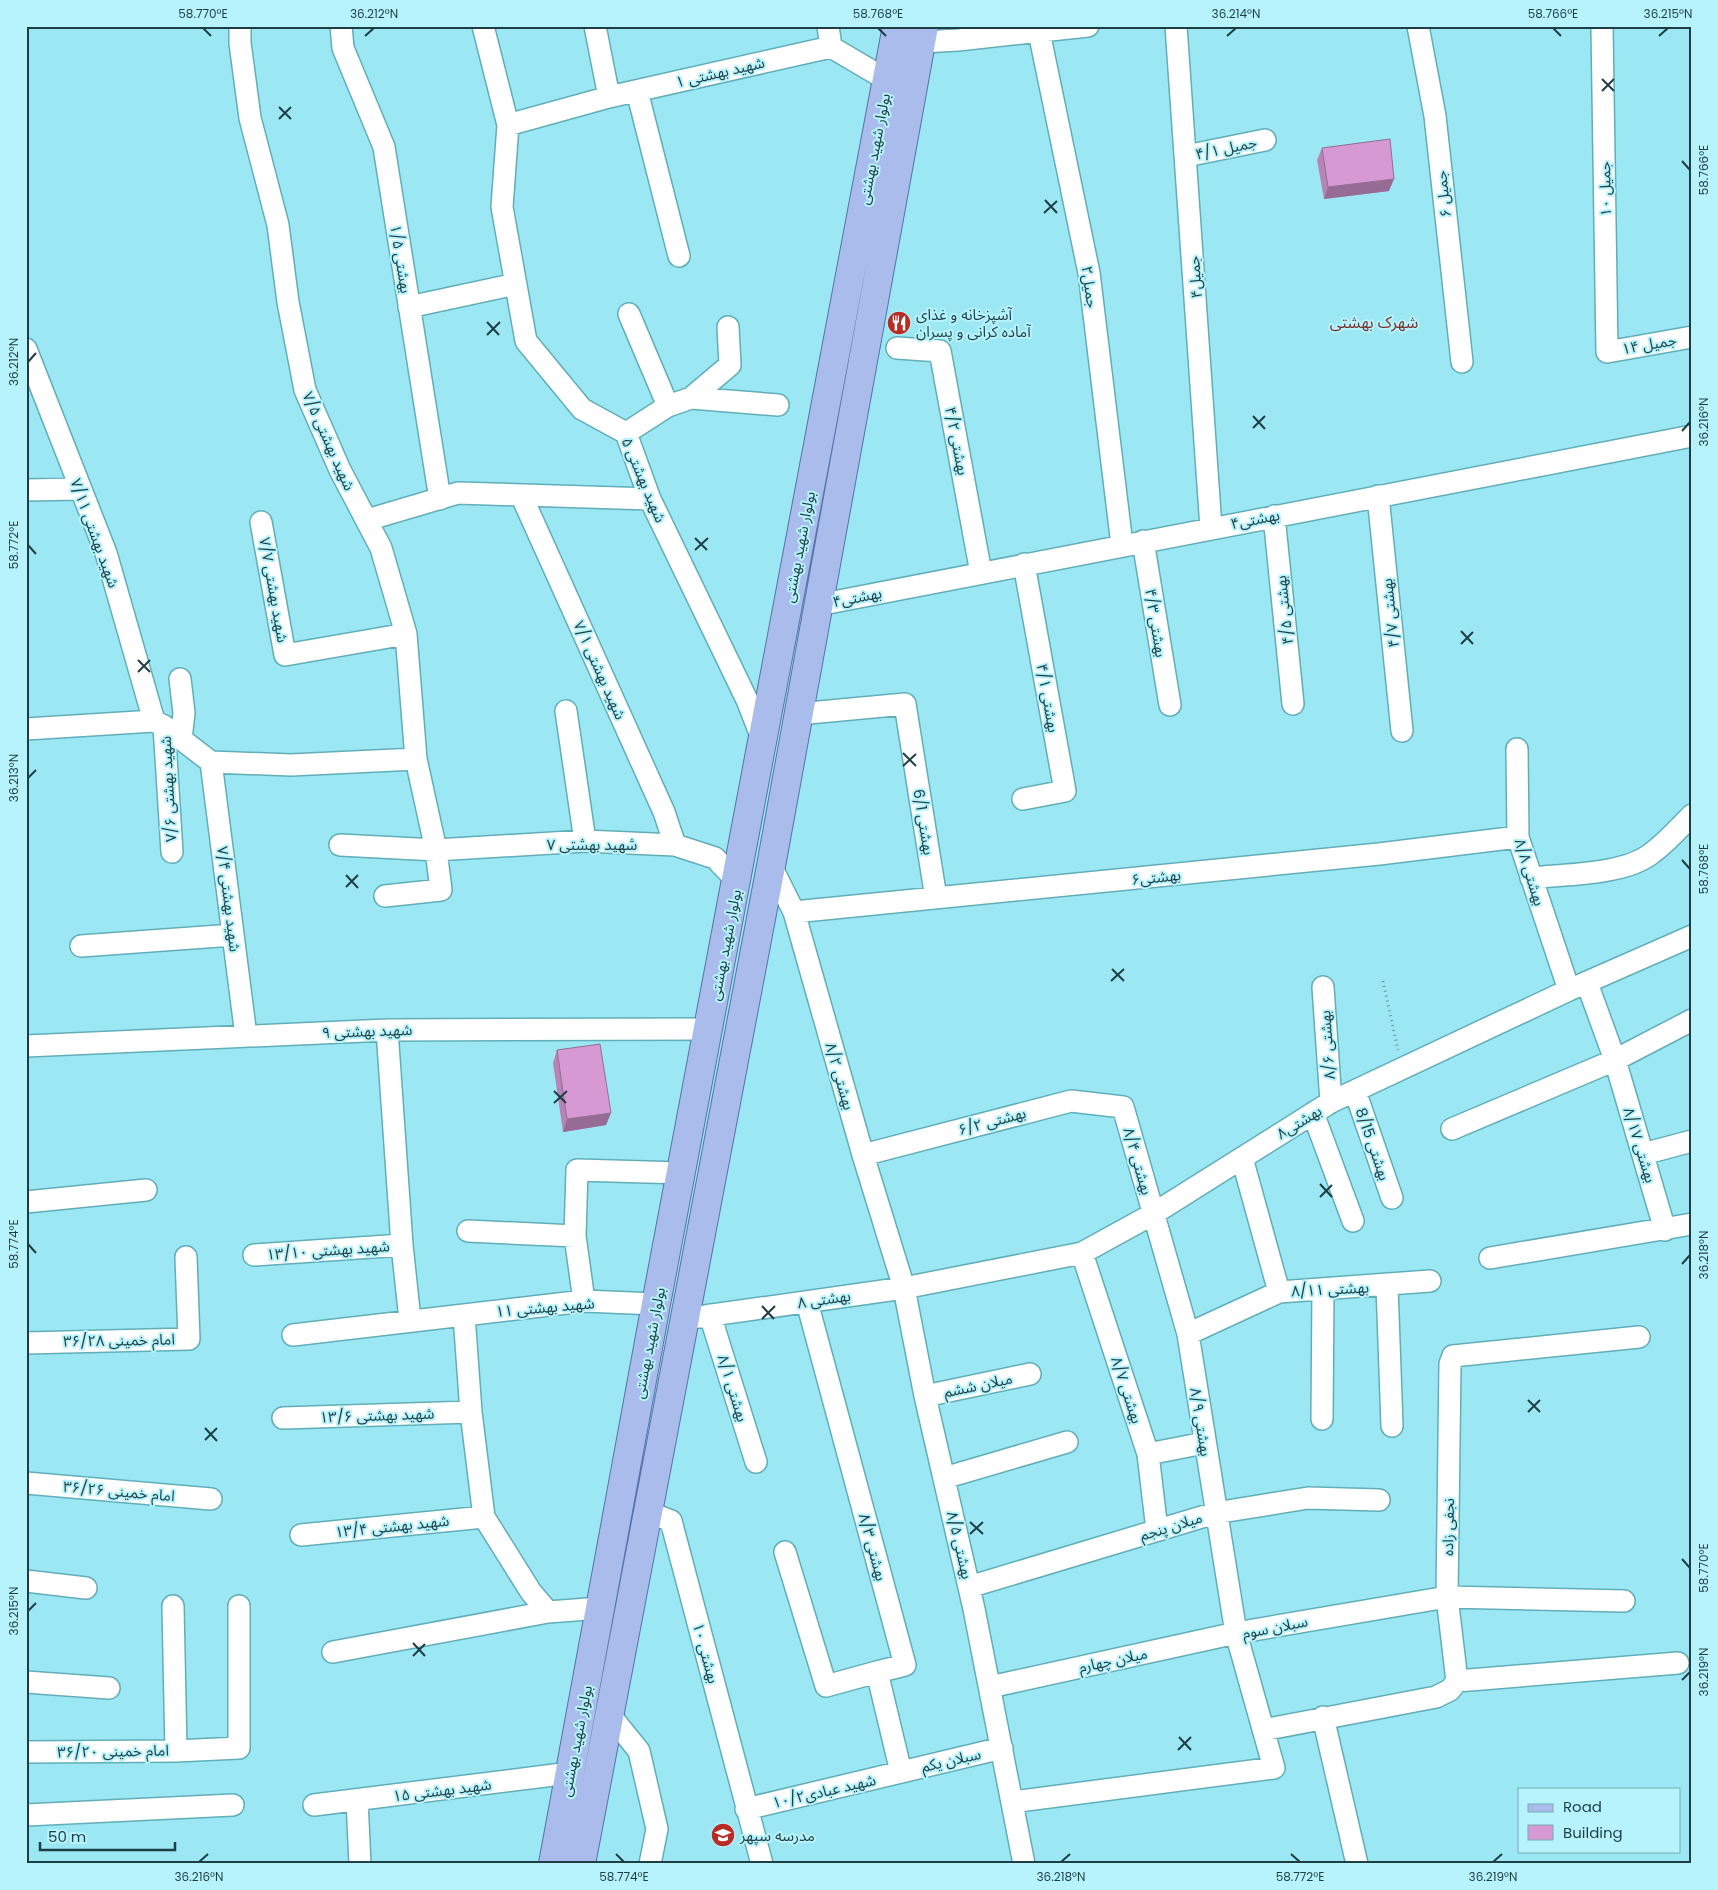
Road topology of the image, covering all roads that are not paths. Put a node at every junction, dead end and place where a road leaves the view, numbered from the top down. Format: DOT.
graph roads {
  1 [pos="240,26"];
  2 [pos="341,26"];
  3 [pos="483,26"];
  4 [pos="595,26"];
  5 [pos="828,26"];
  6 [pos="897,26"];
  7 [pos="1088,26"];
  8 [pos="1176,26"];
  9 [pos="1418,26"];
  10 [pos="1602,26"];
  11 [pos="1039,32"];
  12 [pos="923,34"];
  13 [pos="831,47"];
  14 [pos="887,80"];
  15 [pos="637,91"];
  16 [pos="608,97"];
  17 [pos="508,125"];
  18 [pos="1265,140"];
  19 [pos="1186,156"];
  20 [pos="867,185"];
  21 [pos="894,191"];
  22 [pos="679,256"];
  23 [pos="516,284"];
  24 [pos="409,306"];
  25 [pos="629,314"];
  26 [pos="728,327"];
  27 [pos="1692,337"];
  28 [pos="897,348"];
  29 [pos="26,349"];
  30 [pos="1607,352"];
  31 [pos="1462,362"];
  32 [pos="691,398"];
  33 [pos="778,405"];
  34 [pos="668,406"];
  35 [pos="626,433"];
  36 [pos="1692,436"];
  37 [pos="79,489"];
  38 [pos="26,490"];
  39 [pos="1378,496"];
  40 [pos="522,497"];
  41 [pos="440,499"];
  42 [pos="650,499"];
  43 [pos="1274,516"];
  44 [pos="367,520"];
  45 [pos="262,522"];
  46 [pos="1211,528"];
  47 [pos="1143,541"];
  48 [pos="1122,545"];
  49 [pos="1024,564"];
  50 [pos="982,573"];
  51 [pos="818,605"];
  52 [pos="406,634"];
  53 [pos="180,679"];
  54 [pos="1293,704"];
  55 [pos="1170,705"];
  56 [pos="566,711"];
  57 [pos="798,714"];
  58 [pos="159,723"];
  59 [pos="26,729"];
  60 [pos="1402,731"];
  61 [pos="181,739"];
  62 [pos="763,740"];
  63 [pos="1517,749"];
  64 [pos="416,759"];
  65 [pos="211,762"];
  66 [pos="1023,799"];
  67 [pos="1692,815"];
  68 [pos="1518,837"];
  69 [pos="585,842"];
  70 [pos="675,844"];
  71 [pos="340,845"];
  72 [pos="436,850"];
  73 [pos="172,852"];
  74 [pos="771,866"];
  75 [pos="1532,878"];
  76 [pos="737,881"];
  77 [pos="385,896"];
  78 [pos="936,898"];
  79 [pos="794,912"];
  80 [pos="233,935"];
  81 [pos="1692,936"];
  82 [pos="81,946"];
  83 [pos="1323,987"];
  84 [pos="1578,987"];
  85 [pos="1692,1020"];
  86 [pos="709,1029"];
  87 [pos="387,1030"];
  88 [pos="246,1036"];
  89 [pos="26,1046"];
  90 [pos="1615,1060"];
  91 [pos="1355,1091"];
  92 [pos="1123,1107"];
  93 [pos="1322,1108"];
  94 [pos="1452,1129"];
  95 [pos="1692,1141"];
  96 [pos="1643,1154"];
  97 [pos="863,1155"];
  98 [pos="1242,1158"];
  99 [pos="682,1173"];
  100 [pos="146,1190"];
  101 [pos="1392,1198"];
  102 [pos="26,1202"];
  103 [pos="1153,1214"];
  104 [pos="1353,1221"];
  105 [pos="1692,1224"];
  106 [pos="1665,1230"];
  107 [pos="468,1231"];
  108 [pos="575,1236"];
  109 [pos="402,1245"];
  110 [pos="1082,1253"];
  111 [pos="254,1255"];
  112 [pos="186,1257"];
  113 [pos="1490,1258"];
  114 [pos="1430,1282"];
  115 [pos="1387,1286"];
  116 [pos="904,1288"];
  117 [pos="1323,1290"];
  118 [pos="1279,1292"];
  119 [pos="584,1301"];
  120 [pos="807,1302"];
  121 [pos="656,1304"];
  122 [pos="464,1315"];
  123 [pos="697,1317"];
  124 [pos="410,1320"];
  125 [pos="1188,1334"];
  126 [pos="293,1335"];
  127 [pos="1640,1337"];
  128 [pos="26,1343"];
  129 [pos="1030,1374"];
  130 [pos="925,1396"];
  131 [pos="471,1412"];
  132 [pos="282,1418"];
  133 [pos="1322,1419"];
  134 [pos="1392,1426"];
  135 [pos="1067,1442"];
  136 [pos="1204,1443"];
  137 [pos="1148,1454"];
  138 [pos="756,1462"];
  139 [pos="944,1478"];
  140 [pos="26,1483"];
  141 [pos="211,1498"];
  142 [pos="1378,1500"];
  143 [pos="648,1512"];
  144 [pos="1215,1513"];
  145 [pos="484,1517"];
  146 [pos="1157,1530"];
  147 [pos="301,1536"];
  148 [pos="785,1552"];
  149 [pos="26,1581"];
  150 [pos="969,1587"];
  151 [pos="86,1588"];
  152 [pos="1447,1597"];
  153 [pos="1624,1601"];
  154 [pos="173,1606"];
  155 [pos="239,1606"];
  156 [pos="601,1608"];
  157 [pos="548,1612"];
  158 [pos="1236,1633"];
  159 [pos="333,1652"];
  160 [pos="1678,1663"];
  161 [pos="877,1672"];
  162 [pos="1457,1681"];
  163 [pos="26,1682"];
  164 [pos="990,1687"];
  165 [pos="109,1688"];
  166 [pos="610,1715"];
  167 [pos="1323,1717"];
  168 [pos="1263,1730"];
  169 [pos="1002,1748"];
  170 [pos="176,1751"];
  171 [pos="26,1752"];
  172 [pos="901,1772"];
  173 [pos="570,1774"];
  174 [pos="357,1800"];
  175 [pos="1012,1802"];
  176 [pos="233,1805"];
  177 [pos="314,1805"];
  178 [pos="746,1809"];
  179 [pos="26,1815"];
  180 [pos="360,1864"];
  181 [pos="553,1864"];
  182 [pos="581,1864"];
  183 [pos="650,1864"];
  184 [pos="762,1864"];
  185 [pos="1024,1864"];
  186 [pos="1358,1864"];
  1 -- 44 [label="street, شهید بهشتی ۷/۵"];
  2 -- 24 [label="street, بهشتی ۱/۵"];
  3 -- 17 [label="street, شهید بهشتی ۵"];
  4 -- 16 [label="street"];
  5 -- 13 [label="street"];
  6 -- 14 [label="main road, بولوار شهید بهشتی"];
  7 -- 11 [label="street"];
  8 -- 19 [label="street, جمیل۴"];
  9 -- 31 [label="street, جمیل ۶"];
  10 -- 30 [label="street, جمیل ۱۰"];
  11 -- 12 [label="street"];
  11 -- 48 [label="street, جمیل۲"];
  12 -- 21 [label="main road, بولوار شهید بهشتی"];
  13 -- 14 [label="street"];
  13 -- 15 [label="street, شهید بهشتی ۱"];
  14 -- 20 [label="main road, بولوار شهید بهشتی"];
  15 -- 16 [label="street, شهید بهشتی ۱"];
  15 -- 22 [label="street"];
  16 -- 17 [label="street, شهید بهشتی ۱"];
  17 -- 23 [label="street, شهید بهشتی ۵"];
  18 -- 19 [label="street, جمیل ۴/۱"];
  19 -- 46 [label="street, جمیل۴"];
  20 -- 21 [label="main road"];
  20 -- 62 [label="main road, بولوار شهید بهشتی"];
  21 -- 51 [label="main road, بولوار شهید بهشتی"];
  23 -- 24 [label="street"];
  23 -- 35 [label="street, شهید بهشتی ۵"];
  24 -- 41 [label="street, بهشتی ۱/۵"];
  25 -- 34 [label="street"];
  26 -- 32 [label="street"];
  27 -- 30 [label="street, جمیل ۱۴"];
  28 -- 50 [label="street, بهشتی ۴/۲"];
  29 -- 37 [label="street, شهید بهشتی ۷/۱۱"];
  32 -- 33 [label="street"];
  32 -- 34 [label="street"];
  34 -- 35 [label="street"];
  35 -- 42 [label="street, شهید بهشتی ۵"];
  36 -- 39 [label="street, بهشتی۴"];
  37 -- 38 [label="street"];
  37 -- 58 [label="street, شهید بهشتی ۷/۱۱"];
  39 -- 43 [label="street, بهشتی۴"];
  39 -- 60 [label="street, بهشتی ۴/۷"];
  40 -- 41 [label="street"];
  40 -- 42 [label="street"];
  40 -- 70 [label="street, شهید بهشتی ۷/۱"];
  41 -- 44 [label="street"];
  42 -- 62 [label="street, شهید بهشتی ۵"];
  43 -- 46 [label="street, بهشتی۴"];
  43 -- 54 [label="street, بهشتی ۴/۵"];
  44 -- 52 [label="street, شهید بهشتی ۷/۵"];
  45 -- 52 [label="street, شهید بهشتی ۷/۷"];
  46 -- 47 [label="street, بهشتی۴"];
  47 -- 48 [label="street, بهشتی۴"];
  47 -- 55 [label="street, بهشتی ۴/۳"];
  48 -- 49 [label="street, بهشتی۴"];
  49 -- 50 [label="street, بهشتی۴"];
  49 -- 66 [label="street, بهشتی ۴/۱"];
  50 -- 51 [label="street, بهشتی۴"];
  51 -- 57 [label="main road, بولوار شهید بهشتی"];
  52 -- 64 [label="street, شهید بهشتی ۷/۵"];
  53 -- 61 [label="street"];
  56 -- 69 [label="street"];
  57 -- 74 [label="main road, بولوار شهید بهشتی"];
  57 -- 78 [label="street, بهشتی 6/1"];
  58 -- 59 [label="street"];
  58 -- 61 [label="street"];
  58 -- 73 [label="street, شهید بهشتی ۷/۶"];
  61 -- 65 [label="street"];
  62 -- 76 [label="main road, بولوار شهید بهشتی"];
  63 -- 68 [label="street, بهشتی ۸/۸"];
  64 -- 65 [label="street"];
  64 -- 72 [label="street, شهید بهشتی ۷/۵"];
  65 -- 80 [label="street, شهید بهشتی ۷/۴"];
  67 -- 75 [label="street"];
  68 -- 75 [label="street, بهشتی ۸/۸"];
  68 -- 78 [label="street, بهشتی۶"];
  69 -- 70 [label="street, شهید بهشتی ۷"];
  69 -- 72 [label="street, شهید بهشتی ۷"];
  70 -- 76 [label="street, شهید بهشتی ۷"];
  71 -- 72 [label="street, شهید بهشتی ۷"];
  72 -- 77 [label="street, شهید بهشتی ۷/۵"];
  74 -- 79 [label="street, بهشتی ۸/۲"];
  74 -- 123 [label="main road, بولوار شهید بهشتی"];
  75 -- 84 [label="street, بهشتی ۸/۸"];
  76 -- 86 [label="main road, بولوار شهید بهشتی"];
  78 -- 79 [label="street, بهشتی۶"];
  79 -- 97 [label="street, بهشتی ۸/۲"];
  80 -- 82 [label="street"];
  80 -- 88 [label="street, شهید بهشتی ۷/۴"];
  81 -- 84 [label="street, بهشتی۸"];
  83 -- 93 [label="street, بهشتی ۸/۶"];
  84 -- 90 [label="street, بهشتی ۸/۱۷"];
  84 -- 91 [label="street, بهشتی۸"];
  85 -- 90 [label="street"];
  86 -- 87 [label="street, شهید بهشتی ۹"];
  86 -- 99 [label="main road, بولوار شهید بهشتی"];
  87 -- 88 [label="street, شهید بهشتی ۹"];
  87 -- 109 [label="street"];
  88 -- 89 [label="street, شهید بهشتی ۹"];
  90 -- 94 [label="street"];
  90 -- 96 [label="street, بهشتی ۸/۱۷"];
  91 -- 93 [label="street, بهشتی۸"];
  91 -- 101 [label="street, بهشتی 8/15"];
  92 -- 97 [label="street, بهشتی ۶/۲"];
  92 -- 103 [label="street, بهشتی ۸/۴"];
  93 -- 98 [label="street, بهشتی۸"];
  93 -- 104 [label="street, بهشتی ۸/۶"];
  95 -- 96 [label="street"];
  96 -- 106 [label="street, بهشتی ۸/۱۷"];
  97 -- 116 [label="street, بهشتی ۸/۲"];
  98 -- 103 [label="street, بهشتی۸"];
  98 -- 118 [label="street, بهشتی ۸/۱۱"];
  99 -- 108 [label="street"];
  99 -- 121 [label="main road, بولوار شهید بهشتی"];
  100 -- 102 [label="street"];
  103 -- 110 [label="street, بهشتی۸"];
  103 -- 125 [label="street, بهشتی ۸/۹"];
  105 -- 106 [label="street"];
  106 -- 113 [label="street"];
  107 -- 108 [label="street"];
  108 -- 119 [label="street"];
  109 -- 111 [label="street, شهید بهشتی ۱۳/۱۰"];
  109 -- 124 [label="street"];
  110 -- 116 [label="street, بهشتی۸"];
  110 -- 137 [label="street, بهشتی ۸/۷"];
  112 -- 128 [label="street, امام خمینی ۳۶/۲۸"];
  114 -- 115 [label="street, بهشتی ۸/۱۱"];
  115 -- 117 [label="street, بهشتی ۸/۱۱"];
  115 -- 134 [label="street"];
  116 -- 120 [label="street, ۸ بهشتی"];
  116 -- 130 [label="street, بهشتی ۸/۵"];
  117 -- 118 [label="street, بهشتی ۸/۱۱"];
  117 -- 133 [label="street"];
  118 -- 125 [label="street"];
  119 -- 121 [label="street, شهید بهشتی ۱۱"];
  119 -- 122 [label="street, شهید بهشتی ۱۱"];
  120 -- 123 [label="street, ۸ بهشتی"];
  120 -- 161 [label="street, بهشتی ۸/۳"];
  121 -- 156 [label="main road, بولوار شهید بهشتی"];
  122 -- 124 [label="street, شهید بهشتی ۱۱"];
  122 -- 131 [label="street"];
  123 -- 138 [label="street, بهشتی ۸/۱"];
  123 -- 143 [label="main road, بولوار شهید بهشتی"];
  124 -- 126 [label="street, شهید بهشتی ۱۱"];
  125 -- 136 [label="street, بهشتی ۸/۹"];
  127 -- 152 [label="street, نجفی زاده"];
  129 -- 130 [label="street, میلان ششم"];
  130 -- 139 [label="street, بهشتی ۸/۵"];
  131 -- 132 [label="street, شهید بهشتی ۱۳/۶"];
  131 -- 145 [label="street"];
  135 -- 139 [label="street"];
  136 -- 137 [label="street"];
  136 -- 144 [label="street, بهشتی ۸/۹"];
  137 -- 146 [label="street, بهشتی ۸/۷"];
  139 -- 150 [label="street, بهشتی ۸/۵"];
  140 -- 141 [label="street, امام خمینی ۳۶/۲۶"];
  142 -- 144 [label="street, میلان پنجم"];
  143 -- 166 [label="main road, بولوار شهید بهشتی"];
  143 -- 178 [label="street, بهشتی ۱۰"];
  144 -- 146 [label="street, میلان پنجم"];
  144 -- 158 [label="street, بهشتی ۸/۹"];
  145 -- 147 [label="street, شهید بهشتی ۱۳/۴"];
  145 -- 157 [label="street"];
  146 -- 150 [label="street, میلان پنجم"];
  148 -- 161 [label="street"];
  149 -- 151 [label="street"];
  150 -- 164 [label="street, بهشتی ۸/۵"];
  152 -- 153 [label="street, سبلان سوم"];
  152 -- 158 [label="street, سبلان سوم"];
  152 -- 162 [label="street, نجفی زاده"];
  154 -- 170 [label="street, امام خمینی ۳۶/۲۰"];
  155 -- 170 [label="street"];
  156 -- 157 [label="street"];
  156 -- 173 [label="main road, بولوار شهید بهشتی"];
  157 -- 159 [label="street"];
  158 -- 164 [label="street, میلان چهارم"];
  158 -- 168 [label="street, سبلان سوم"];
  160 -- 162 [label="street"];
  161 -- 172 [label="street"];
  162 -- 167 [label="street"];
  163 -- 165 [label="street"];
  164 -- 169 [label="street, بهشتی ۸/۵"];
  166 -- 182 [label="main road, بولوار شهید بهشتی"];
  166 -- 183 [label="street"];
  167 -- 168 [label="street"];
  167 -- 186 [label="street"];
  168 -- 175 [label="street, سبلان سوم"];
  169 -- 172 [label="street, سبلان یکم"];
  169 -- 175 [label="street, بهشتی ۸/۵"];
  170 -- 171 [label="street, امام خمینی ۳۶/۲۰"];
  172 -- 178 [label="street, شهید عبادی۱۰/۲"];
  173 -- 174 [label="street, شهید بهشتی ۱۵"];
  173 -- 181 [label="main road, بولوار شهید بهشتی"];
  174 -- 177 [label="street, شهید بهشتی ۱۵"];
  174 -- 180 [label="street"];
  175 -- 185 [label="street, بهشتی ۸/۵"];
  176 -- 179 [label="street"];
  178 -- 184 [label="street"];
}
